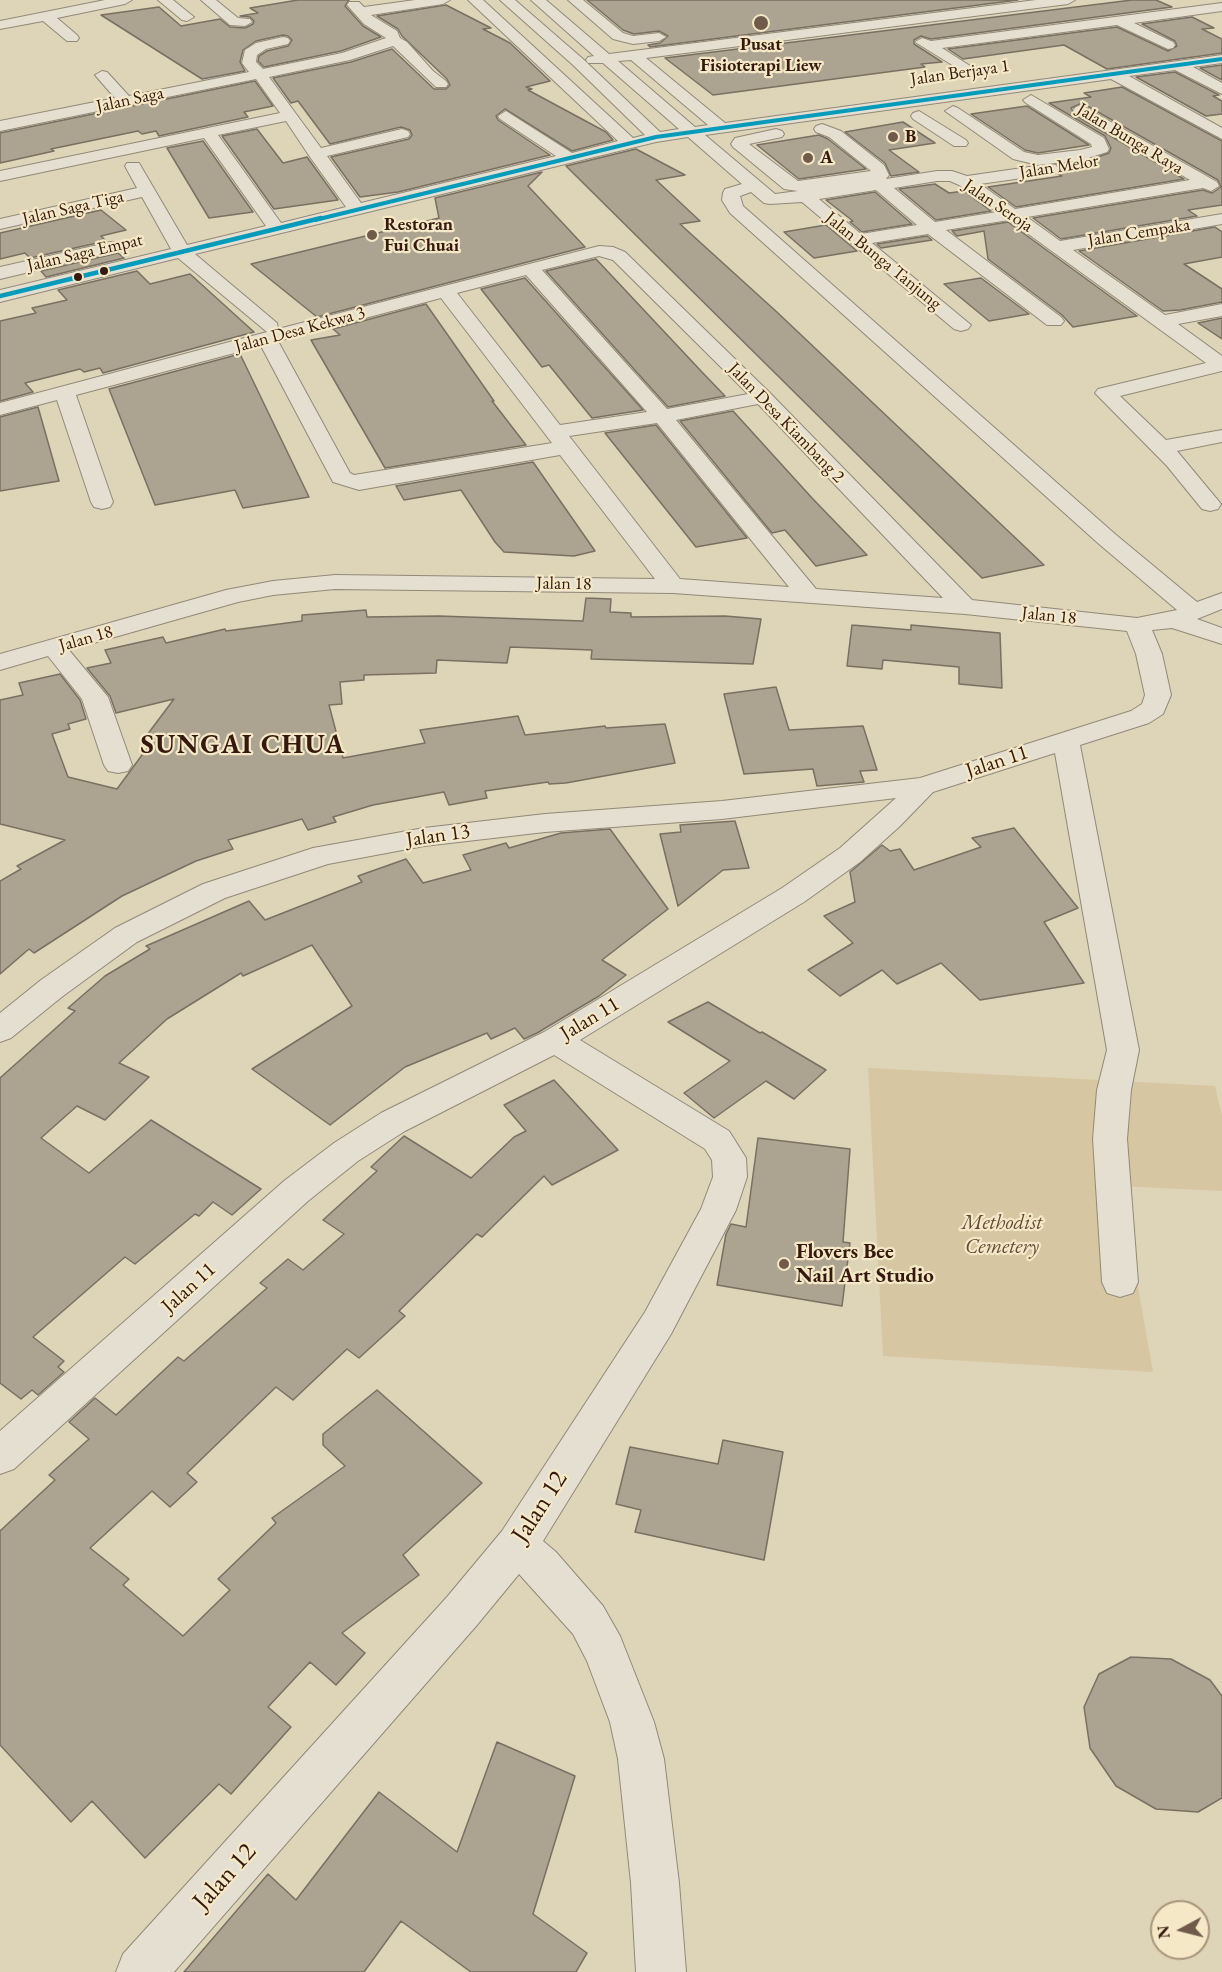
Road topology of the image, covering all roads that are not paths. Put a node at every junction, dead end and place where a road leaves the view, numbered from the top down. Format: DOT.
graph roads {
  1 [pos="125,0"];
  2 [pos="165,0"];
  3 [pos="208,0"];
  4 [pos="442,0"];
  5 [pos="475,0"];
  6 [pos="507,0"];
  7 [pos="538,0"];
  8 [pos="575,0"];
  9 [pos="982,0"];
  10 [pos="1068,0"];
  11 [pos="1222,7"];
  12 [pos="1101,10"];
  13 [pos="46,16"];
  14 [pos="187,17"];
  15 [pos="1121,21"];
  16 [pos="245,22"];
  17 [pos="890,22"];
  18 [pos="0,25"];
  19 [pos="72,38"];
  20 [pos="393,40"];
  21 [pos="283,41"];
  22 [pos="928,46"];
  23 [pos="633,47"];
  24 [pos="1145,48"];
  25 [pos="607,58"];
  26 [pos="1222,59"];
  27 [pos="578,62"];
  28 [pos="1177,65"];
  29 [pos="259,74"];
  30 [pos="1114,74"];
  31 [pos="102,75"];
  32 [pos="946,75"];
  33 [pos="441,84"];
  34 [pos="1037,84"];
  35 [pos="1222,89"];
  36 [pos="1063,99"];
  37 [pos="1031,100"];
  38 [pos="125,101"];
  39 [pos="721,105"];
  40 [pos="95,107"];
  41 [pos="697,108"];
  42 [pos="953,111"];
  43 [pos="288,116"];
  44 [pos="506,116"];
  45 [pos="919,116"];
  46 [pos="2,123"];
  47 [pos="720,127"];
  48 [pos="822,129"];
  49 [pos="688,131"];
  50 [pos="207,132"];
  51 [pos="402,134"];
  52 [pos="1222,134"];
  53 [pos="656,137"];
  54 [pos="629,143"];
  55 [pos="960,143"];
  56 [pos="131,147"];
  57 [pos="1154,153"];
  58 [pos="316,154"];
  59 [pos="569,158"];
  60 [pos="133,166"];
  61 [pos="0,176"];
  62 [pos="965,181"];
  63 [pos="1205,183"];
  64 [pos="880,185"];
  65 [pos="752,186"];
  66 [pos="147,191"];
  67 [pos="1222,193"];
  68 [pos="806,196"];
  69 [pos="357,210"];
  70 [pos="1013,216"];
  71 [pos="1222,219"];
  72 [pos="0,224"];
  73 [pos="932,228"];
  74 [pos="277,230"];
  75 [pos="171,233"];
  76 [pos="148,238"];
  77 [pos="856,240"];
  78 [pos="125,244"];
  79 [pos="1057,247"];
  80 [pos="600,251"];
  81 [pos="182,252"];
  82 [pos="530,268"];
  83 [pos="0,273"];
  84 [pos="446,292"];
  85 [pos="0,296"];
  86 [pos="1222,310"];
  87 [pos="1054,321"];
  88 [pos="1161,321"];
  89 [pos="961,325"];
  90 [pos="268,333"];
  91 [pos="1222,365"];
  92 [pos="66,392"];
  93 [pos="763,397"];
  94 [pos="0,409"];
  95 [pos="662,416"];
  96 [pos="1222,436"];
  97 [pos="561,440"];
  98 [pos="1161,448"];
  99 [pos="102,502"];
  100 [pos="1210,504"];
  101 [pos="673,586"];
  102 [pos="807,594"];
  103 [pos="1222,600"];
  104 [pos="965,607"];
  105 [pos="1184,616"];
  106 [pos="1137,625"];
  107 [pos="1222,636"];
  108 [pos="54,648"];
  109 [pos="0,662"];
  110 [pos="1066,740"];
  111 [pos="118,765"];
  112 [pos="923,786"];
  113 [pos="0,1030"];
  114 [pos="555,1040"];
  115 [pos="1120,1282"];
  116 [pos="0,1456"];
  117 [pos="517,1545"];
  118 [pos="141,1972"];
  119 [pos="661,1972"];
  1 -- 13 [label="street"];
  2 -- 14 [label="street"];
  3 -- 16 [label="street"];
  4 -- 20 [label="street"];
  5 -- 54 [label="street"];
  6 -- 27 [label="street"];
  7 -- 25 [label="street, Jalan Seroja"];
  8 -- 23 [label="street"];
  9 -- 23 [label="street"];
  10 -- 17 [label="street"];
  11 -- 15 [label="street"];
  12 -- 15 [label="street"];
  13 -- 18 [label="street"];
  13 -- 19 [label="street"];
  15 -- 22 [label="street"];
  15 -- 24 [label="street"];
  17 -- 22 [label="street"];
  17 -- 23 [label="street"];
  20 -- 29 [label="street, Jalan Saga"];
  20 -- 33 [label="street"];
  21 -- 29 [label="street"];
  22 -- 32 [label="street, Jalan Berjaya 1"];
  23 -- 25 [label="street"];
  23 -- 41 [label="street"];
  25 -- 27 [label="street"];
  25 -- 49 [label="street, Jalan Seroja"];
  26 -- 28 [label="street"];
  27 -- 53 [label="street"];
  28 -- 30 [label="street"];
  28 -- 35 [label="street"];
  29 -- 38 [label="street, Jalan Saga"];
  29 -- 43 [label="street"];
  30 -- 34 [label="street"];
  30 -- 52 [label="street"];
  31 -- 38 [label="street"];
  34 -- 36 [label="street, Jalan Bunga Raya"];
  34 -- 47 [label="street"];
  36 -- 37 [label="street"];
  36 -- 57 [label="street, Jalan Bunga Raya"];
  37 -- 42 [label="street"];
  37 -- 42 [label="street"];
  38 -- 40 [label="street, Jalan Saga"];
  39 -- 41 [label="street"];
  40 -- 46 [label="street, Jalan Saga"];
  40 -- 56 [label="street"];
  41 -- 47 [label="street"];
  42 -- 45 [label="street"];
  43 -- 50 [label="street"];
  43 -- 58 [label="street"];
  44 -- 59 [label="street"];
  45 -- 48 [label="street"];
  45 -- 55 [label="street"];
  47 -- 49 [label="street"];
  48 -- 48 [label="street"];
  49 -- 53 [label="street"];
  49 -- 65 [label="street, Jalan Seroja"];
  50 -- 56 [label="street"];
  50 -- 74 [label="street"];
  51 -- 58 [label="street"];
  53 -- 54 [label="street"];
  54 -- 59 [label="street"];
  56 -- 61 [label="street"];
  57 -- 62 [label="street, Jalan Melor"];
  57 -- 63 [label="street, Jalan Bunga Raya"];
  58 -- 69 [label="street"];
  59 -- 69 [label="street"];
  60 -- 66 [label="street"];
  62 -- 64 [label="street, Jalan Seroja"];
  62 -- 70 [label="street, Jalan Seroja"];
  63 -- 67 [label="street, Jalan Bunga Raya"];
  63 -- 70 [label="street"];
  64 -- 68 [label="street, Jalan Seroja"];
  64 -- 73 [label="street"];
  65 -- 68 [label="street, Jalan Seroja"];
  65 -- 105 [label="street"];
  66 -- 72 [label="street, Jalan Saga Tiga"];
  66 -- 75 [label="street"];
  68 -- 77 [label="street, Jalan Bunga Tanjung"];
  69 -- 74 [label="street"];
  70 -- 73 [label="street"];
  70 -- 79 [label="street, Jalan Seroja"];
  71 -- 79 [label="street, Jalan Cempaka"];
  73 -- 77 [label="street"];
  73 -- 87 [label="street"];
  74 -- 81 [label="street"];
  75 -- 76 [label="street, Jalan Saga Empat"];
  75 -- 81 [label="street"];
  77 -- 89 [label="street, Jalan Bunga Tanjung"];
  78 -- 83 [label="street, Jalan Saga Empat"];
  79 -- 88 [label="street, Jalan Seroja"];
  80 -- 82 [label="street, Jalan Desa Kekwa 3"];
  80 -- 93 [label="street, Jalan Desa Kiambang 2"];
  81 -- 85 [label="street"];
  81 -- 90 [label="street"];
  82 -- 84 [label="street, Jalan Desa Kekwa 3"];
  82 -- 95 [label="street"];
  84 -- 90 [label="street, Jalan Desa Kekwa 3"];
  84 -- 97 [label="street"];
  86 -- 88 [label="street"];
  88 -- 91 [label="street, Jalan Seroja"];
  90 -- 92 [label="street, Jalan Desa Kekwa 3"];
  90 -- 97 [label="street"];
  91 -- 98 [label="street"];
  92 -- 94 [label="street, Jalan Desa Kekwa 3"];
  92 -- 99 [label="street"];
  93 -- 95 [label="street"];
  93 -- 104 [label="street, Jalan Desa Kiambang 2"];
  95 -- 97 [label="street"];
  95 -- 102 [label="street"];
  96 -- 98 [label="street"];
  97 -- 101 [label="street"];
  98 -- 100 [label="street"];
  101 -- 102 [label="street, Jalan 18"];
  101 -- 108 [label="street, Jalan 18"];
  102 -- 104 [label="street, Jalan 18"];
  103 -- 105 [label="street"];
  104 -- 106 [label="street, Jalan 18"];
  105 -- 106 [label="street, Jalan 18"];
  105 -- 107 [label="street"];
  106 -- 110 [label="street, Jalan 11"];
  108 -- 109 [label="street, Jalan 18"];
  108 -- 111 [label="street"];
  110 -- 112 [label="street, Jalan 11"];
  110 -- 115 [label="street"];
  112 -- 113 [label="street, Jalan 13"];
  112 -- 114 [label="street, Jalan 11"];
  114 -- 116 [label="street, Jalan 11"];
  114 -- 117 [label="street, Jalan 12"];
  117 -- 118 [label="street, Jalan 12"];
  117 -- 119 [label="street"];
}
